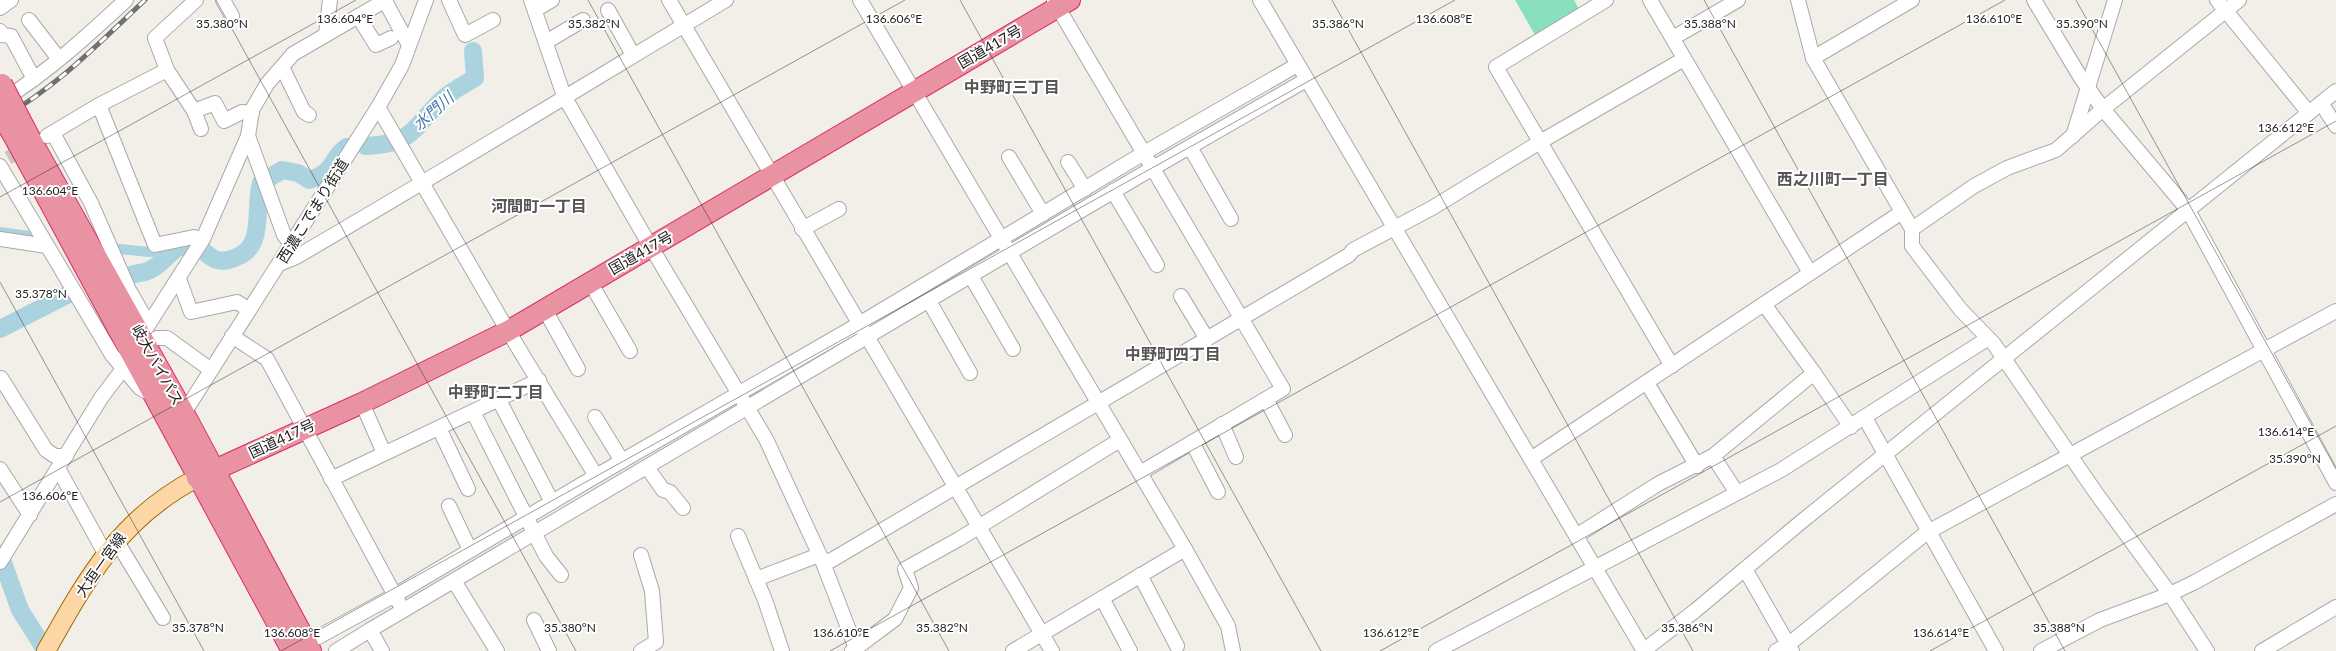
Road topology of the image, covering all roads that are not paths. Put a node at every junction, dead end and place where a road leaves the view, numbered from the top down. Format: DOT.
graph roads {
  1 [pos="11,0"];
  2 [pos="126,0"];
  3 [pos="196,0"];
  4 [pos="223,0"];
  5 [pos="330,0"];
  6 [pos="386,0"];
  7 [pos="426,0"];
  8 [pos="449,0"];
  9 [pos="552,0"];
  10 [pos="669,0"];
  11 [pos="726,0"];
  12 [pos="860,0"];
  13 [pos="1260,0"];
  14 [pos="1606,0"];
  15 [pos="1650,0"];
  16 [pos="1738,0"];
  17 [pos="1798,0"];
  18 [pos="1912,0"];
  19 [pos="2034,0"];
  20 [pos="2115,0"];
  21 [pos="2239,0"];
  22 [pos="1060,2"];
  23 [pos="533,5"];
  24 [pos="2222,5"];
  25 [pos="0,8"];
  26 [pos="608,10"];
  27 [pos="232,16"];
  28 [pos="358,16"];
  29 [pos="29,20"];
  30 [pos="493,20"];
  31 [pos="583,20"];
  32 [pos="684,25"];
  33 [pos="0,31"];
  34 [pos="326,34"];
  35 [pos="391,38"];
  36 [pos="1673,38"];
  37 [pos="546,42"];
  38 [pos="409,45"];
  39 [pos="633,55"];
  40 [pos="1684,58"];
  41 [pos="1813,58"];
  42 [pos="59,59"];
  43 [pos="282,67"];
  44 [pos="167,70"];
  45 [pos="1302,72"];
  46 [pos="34,79"];
  47 [pos="2088,86"];
  48 [pos="0,89"];
  49 [pos="2336,91"];
  50 [pos="914,92"];
  51 [pos="564,96"];
  52 [pos="2321,103"];
  53 [pos="99,105"];
  54 [pos="378,107"];
  55 [pos="2103,108"];
  56 [pos="194,111"];
  57 [pos="0,112"];
  58 [pos="252,113"];
  59 [pos="2309,113"];
  60 [pos="309,115"];
  61 [pos="2336,126"];
  62 [pos="201,129"];
  63 [pos="248,136"];
  64 [pos="2073,136"];
  65 [pos="1540,142"];
  66 [pos="1190,147"];
  67 [pos="22,149"];
  68 [pos="1010,157"];
  69 [pos="1149,161"];
  70 [pos="1068,162"];
  71 [pos="771,176"];
  72 [pos="423,184"];
  73 [pos="1085,189"];
  74 [pos="1114,191"];
  75 [pos="839,209"];
  76 [pos="2188,210"];
  77 [pos="1902,212"];
  78 [pos="1044,214"];
  79 [pos="1231,219"];
  80 [pos="1393,228"];
  81 [pos="802,229"];
  82 [pos="1912,229"];
  83 [pos="0,239"];
  84 [pos="201,244"];
  85 [pos="292,244"];
  86 [pos="48,246"];
  87 [pos="1005,246"];
  88 [pos="651,247"];
  89 [pos="279,264"];
  90 [pos="1157,265"];
  91 [pos="1810,273"];
  92 [pos="971,276"];
  93 [pos="179,279"];
  94 [pos="590,282"];
  95 [pos="1181,296"];
  96 [pos="929,301"];
  97 [pos="1764,304"];
  98 [pos="249,310"];
  99 [pos="544,310"];
  100 [pos="2336,311"];
  101 [pos="1241,319"];
  102 [pos="862,330"];
  103 [pos="508,331"];
  104 [pos="148,332"];
  105 [pos="232,336"];
  106 [pos="1987,338"];
  107 [pos="1207,339"];
  108 [pos="1013,349"];
  109 [pos="2263,350"];
  110 [pos="630,351"];
  111 [pos="2004,360"];
  112 [pos="127,363"];
  113 [pos="1672,366"];
  114 [pos="578,369"];
  115 [pos="211,370"];
  116 [pos="970,373"];
  117 [pos="1814,374"];
  118 [pos="0,378"];
  119 [pos="539,380"];
  120 [pos="1647,383"];
  121 [pos="1266,399"];
  122 [pos="499,400"];
  123 [pos="744,400"];
  124 [pos="362,403"];
  125 [pos="1098,403"];
  126 [pos="473,412"];
  127 [pos="184,414"];
  128 [pos="595,417"];
  129 [pos="1865,418"];
  130 [pos="1222,424"];
  131 [pos="1851,427"];
  132 [pos="306,428"];
  133 [pos="439,428"];
  134 [pos="1285,436"];
  135 [pos="1120,440"];
  136 [pos="1192,442"];
  137 [pos="384,453"];
  138 [pos="1887,454"];
  139 [pos="66,456"];
  140 [pos="1713,456"];
  141 [pos="2070,456"];
  142 [pos="1236,457"];
  143 [pos="1531,460"];
  144 [pos="622,461"];
  145 [pos="1697,466"];
  146 [pos="647,467"];
  147 [pos="0,469"];
  148 [pos="58,470"];
  149 [pos="1140,473"];
  150 [pos="205,474"];
  151 [pos="596,476"];
  152 [pos="332,479"];
  153 [pos="2336,483"];
  154 [pos="956,487"];
  155 [pos="468,490"];
  156 [pos="1218,492"];
  157 [pos="1737,493"];
  158 [pos="552,502"];
  159 [pos="2336,504"];
  160 [pos="449,506"];
  161 [pos="683,508"];
  162 [pos="30,515"];
  163 [pos="530,525"];
  164 [pos="979,526"];
  165 [pos="1929,532"];
  166 [pos="738,536"];
  167 [pos="1576,536"];
  168 [pos="116,540"];
  169 [pos="1184,548"];
  170 [pos="470,550"];
  171 [pos="106,555"];
  172 [pos="641,555"];
  173 [pos="820,557"];
  174 [pos="3,558"];
  175 [pos="1595,568"];
  176 [pos="1746,569"];
  177 [pos="1140,575"];
  178 [pos="561,576"];
  179 [pos="756,579"];
  180 [pos="454,581"];
  181 [pos="2170,594"];
  182 [pos="1102,598"];
  183 [pos="399,603"];
  184 [pos="2336,607"];
  185 [pos="163,618"];
  186 [pos="534,620"];
  187 [pos="370,630"];
  188 [pos="1042,634"];
  189 [pos="49,645"];
  190 [pos="1177,646"];
  191 [pos="303,648"];
  192 [pos="647,649"];
  193 [pos="1786,649"];
  194 [pos="855,650"];
  195 [pos="336,651"];
  196 [pos="382,651"];
  197 [pos="497,651"];
  198 [pos="548,651"];
  199 [pos="782,651"];
  200 [pos="1013,651"];
  201 [pos="1052,651"];
  202 [pos="1130,651"];
  203 [pos="1233,651"];
  204 [pos="1436,651"];
  205 [pos="1643,651"];
  206 [pos="1996,651"];
  207 [pos="2041,651"];
  208 [pos="2207,651"];
  209 [pos="2262,651"];
  1 -- 25 [label="street"];
  2 -- 42 [label="street"];
  3 -- 44 [label="street"];
  4 -- 27 [label="street"];
  5 -- 34 [label="street"];
  6 -- 28 [label="street"];
  6 -- 38 [label="street"];
  7 -- 38 [label="street, 西濃こでまり街道"];
  8 -- 30 [label="street"];
  9 -- 23 [label="street"];
  10 -- 32 [label="street"];
  11 -- 32 [label="street"];
  12 -- 50 [label="street"];
  13 -- 45 [label="street"];
  14 -- 65 [label="street"];
  15 -- 36 [label="street"];
  16 -- 36 [label="street"];
  17 -- 41 [label="street"];
  18 -- 41 [label="street"];
  19 -- 47 [label="street"];
  20 -- 47 [label="street"];
  21 -- 24 [label="street"];
  22 -- 50 [label="highway, 国道417号"];
  22 -- 69 [label="street"];
  23 -- 37 [label="street"];
  24 -- 55 [label="street"];
  24 -- 59 [label="street"];
  26 -- 39 [label="street"];
  28 -- 34 [label="street"];
  28 -- 35 [label="street"];
  29 -- 42 [label="street"];
  31 -- 37 [label="street"];
  32 -- 39 [label="street"];
  32 -- 71 [label="street"];
  33 -- 46 [label="street"];
  34 -- 43 [label="street"];
  36 -- 40 [label="street"];
  37 -- 51 [label="street"];
  38 -- 54 [label="street, 西濃こでまり街道"];
  39 -- 51 [label="street"];
  40 -- 65 [label="street"];
  40 -- 91 [label="street"];
  41 -- 77 [label="street"];
  42 -- 46 [label="street"];
  43 -- 58 [label="street"];
  43 -- 60 [label="street"];
  44 -- 53 [label="street"];
  44 -- 56 [label="street"];
  45 -- 66 [label="street"];
  45 -- 69 [label="street"];
  45 -- 80 [label="street"];
  46 -- 48 [label="street"];
  47 -- 55 [label="street"];
  47 -- 64 [label="street"];
  48 -- 67 [label="highway, 岐大バイパス, bridge"];
  49 -- 52 [label="street"];
  50 -- 71 [label="highway, 国道417号"];
  50 -- 87 [label="street"];
  51 -- 72 [label="street"];
  51 -- 88 [label="street"];
  52 -- 59 [label="street"];
  52 -- 61 [label="street"];
  53 -- 67 [label="street"];
  53 -- 84 [label="street"];
  54 -- 72 [label="street"];
  54 -- 85 [label="street, 西濃こでまり街道"];
  55 -- 64 [label="street"];
  55 -- 76 [label="street"];
  56 -- 58 [label="street"];
  56 -- 62 [label="street"];
  57 -- 67 [label="highway, 岐大バイパス, bridge"];
  58 -- 63 [label="street"];
  59 -- 76 [label="street"];
  63 -- 84 [label="street"];
  63 -- 85 [label="street"];
  64 -- 82 [label="street"];
  65 -- 80 [label="street"];
  65 -- 113 [label="street"];
  66 -- 69 [label="street"];
  66 -- 79 [label="street"];
  67 -- 86 [label="street"];
  67 -- 104 [label="highway, 岐大バイパス"];
  67 -- 112 [label="highway, 岐大バイパス"];
  68 -- 78 [label="street"];
  69 -- 73 [label="street"];
  69 -- 74 [label="street"];
  69 -- 101 [label="street"];
  70 -- 73 [label="street"];
  71 -- 81 [label="street"];
  71 -- 88 [label="highway, 国道417号"];
  72 -- 89 [label="street"];
  72 -- 103 [label="street"];
  73 -- 78 [label="street"];
  74 -- 87 [label="street"];
  74 -- 90 [label="street"];
  75 -- 81 [label="street"];
  76 -- 109 [label="street"];
  76 -- 111 [label="street"];
  77 -- 82 [label="street"];
  77 -- 91 [label="street"];
  78 -- 87 [label="street"];
  80 -- 101 [label="street"];
  80 -- 143 [label="street"];
  81 -- 102 [label="street"];
  82 -- 106 [label="street"];
  83 -- 86 [label="street"];
  84 -- 93 [label="street"];
  85 -- 89 [label="street, 西濃こでまり街道"];
  86 -- 112 [label="street"];
  87 -- 92 [label="street"];
  87 -- 102 [label="street"];
  87 -- 125 [label="street"];
  88 -- 94 [label="highway, 国道417号"];
  88 -- 123 [label="street"];
  89 -- 98 [label="street, 西濃こでまり街道"];
  91 -- 97 [label="street"];
  92 -- 96 [label="street"];
  92 -- 108 [label="street"];
  93 -- 98 [label="street"];
  93 -- 104 [label="street"];
  94 -- 99 [label="highway, 国道417号"];
  94 -- 110 [label="street"];
  95 -- 107 [label="street"];
  96 -- 102 [label="street"];
  96 -- 116 [label="street"];
  97 -- 113 [label="street"];
  97 -- 117 [label="street"];
  98 -- 105 [label="street, 西濃こでまり街道"];
  99 -- 103 [label="highway, 国道417号"];
  99 -- 114 [label="street"];
  100 -- 109 [label="street"];
  101 -- 107 [label="street"];
  101 -- 121 [label="street"];
  102 -- 123 [label="street"];
  102 -- 154 [label="street"];
  103 -- 119 [label="street"];
  103 -- 124 [label="highway, 国道417号"];
  104 -- 115 [label="street"];
  104 -- 127 [label="highway, 岐大バイパス"];
  105 -- 115 [label="street, 西濃こでまり街道"];
  105 -- 132 [label="street"];
  106 -- 111 [label="street"];
  106 -- 129 [label="street"];
  107 -- 125 [label="street"];
  109 -- 141 [label="street"];
  109 -- 153 [label="street"];
  111 -- 138 [label="street"];
  111 -- 141 [label="street"];
  112 -- 139 [label="street"];
  112 -- 150 [label="highway, 岐大バイパス"];
  113 -- 120 [label="street"];
  115 -- 127 [label="street, 西濃こでまり街道"];
  117 -- 131 [label="street"];
  117 -- 140 [label="street"];
  118 -- 139 [label="street"];
  119 -- 122 [label="street"];
  119 -- 151 [label="street"];
  120 -- 143 [label="street"];
  120 -- 145 [label="street"];
  121 -- 130 [label="street"];
  121 -- 134 [label="street"];
  122 -- 126 [label="street"];
  122 -- 158 [label="street"];
  123 -- 144 [label="street"];
  123 -- 146 [label="street"];
  123 -- 173 [label="street"];
  124 -- 132 [label="highway, 国道417号"];
  124 -- 137 [label="street"];
  125 -- 135 [label="street"];
  125 -- 154 [label="street"];
  126 -- 133 [label="street"];
  126 -- 163 [label="street"];
  127 -- 150 [label="highway, 岐大バイパス"];
  128 -- 144 [label="street"];
  129 -- 131 [label="street"];
  129 -- 138 [label="street"];
  130 -- 136 [label="street"];
  130 -- 142 [label="street"];
  131 -- 157 [label="street"];
  132 -- 150 [label="highway, 国道417号"];
  132 -- 152 [label="street"];
  133 -- 137 [label="street"];
  133 -- 155 [label="street"];
  135 -- 149 [label="street"];
  135 -- 164 [label="street"];
  136 -- 149 [label="street"];
  136 -- 156 [label="street"];
  137 -- 152 [label="street"];
  138 -- 165 [label="street"];
  138 -- 176 [label="street"];
  139 -- 148 [label="street"];
  140 -- 145 [label="street"];
  140 -- 157 [label="street"];
  141 -- 165 [label="street"];
  141 -- 181 [label="street"];
  143 -- 167 [label="street"];
  144 -- 151 [label="street"];
  145 -- 167 [label="street"];
  146 -- 161 [label="street"];
  146 -- 163 [label="street"];
  147 -- 162 [label="street"];
  148 -- 162 [label="street"];
  148 -- 171 [label="street"];
  149 -- 169 [label="street"];
  150 -- 168 [label="main road, 大垣一宮線"];
  150 -- 191 [label="highway, 岐大バイパス"];
  151 -- 158 [label="street"];
  152 -- 183 [label="street"];
  154 -- 164 [label="street"];
  154 -- 173 [label="street"];
  157 -- 175 [label="street"];
  158 -- 163 [label="street"];
  159 -- 181 [label="street"];
  160 -- 170 [label="street"];
  162 -- 174 [label="street"];
  163 -- 170 [label="street"];
  163 -- 178 [label="street"];
  163 -- 180 [label="street"];
  164 -- 188 [label="street"];
  164 -- 194 [label="street"];
  165 -- 193 [label="street"];
  165 -- 206 [label="street"];
  166 -- 179 [label="street"];
  167 -- 175 [label="street"];
  168 -- 171 [label="main road, 大垣一宮線"];
  168 -- 185 [label="street"];
  169 -- 177 [label="street"];
  169 -- 203 [label="street"];
  170 -- 183 [label="street"];
  171 -- 189 [label="main road, 大垣一宮線"];
  172 -- 192 [label="street"];
  173 -- 179 [label="street"];
  173 -- 194 [label="street"];
  175 -- 204 [label="street"];
  175 -- 205 [label="street"];
  176 -- 193 [label="street"];
  176 -- 205 [label="street"];
  177 -- 182 [label="street"];
  177 -- 190 [label="street"];
  179 -- 199 [label="street"];
  180 -- 183 [label="street"];
  180 -- 197 [label="street"];
  181 -- 207 [label="street"];
  181 -- 208 [label="street"];
  182 -- 188 [label="street"];
  182 -- 202 [label="street"];
  183 -- 187 [label="street"];
  183 -- 191 [label="street"];
  184 -- 209 [label="street"];
  186 -- 198 [label="street"];
  187 -- 195 [label="street"];
  187 -- 196 [label="street"];
  188 -- 200 [label="street"];
  188 -- 201 [label="street"];
}
